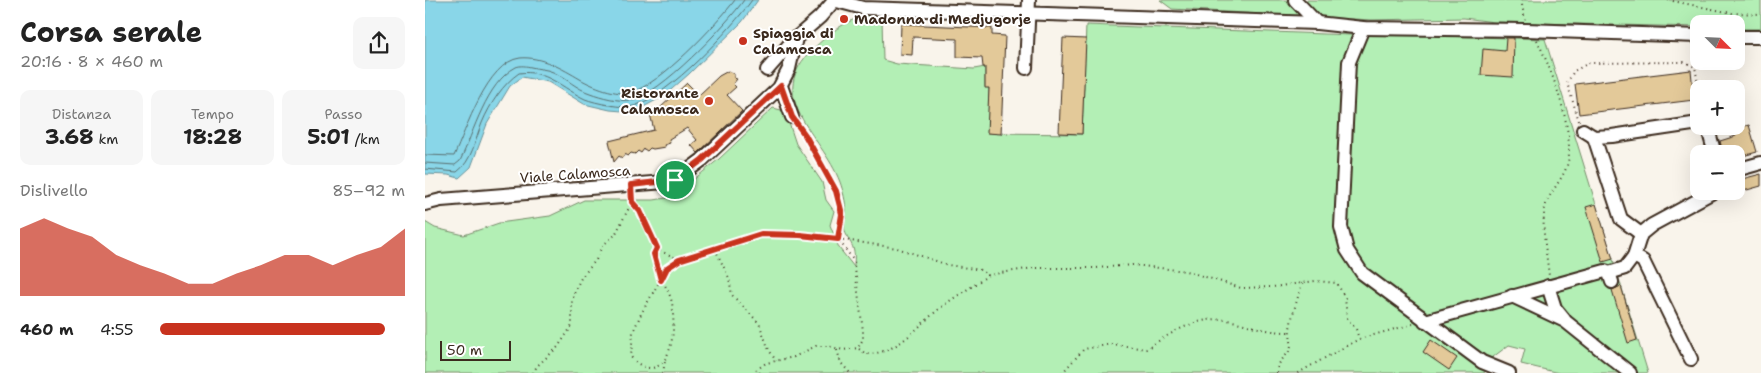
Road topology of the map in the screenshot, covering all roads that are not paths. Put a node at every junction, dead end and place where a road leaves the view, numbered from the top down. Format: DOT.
graph roads {
  1 [pos="834,0"];
  2 [pos="1029,0"];
  3 [pos="1295,0"];
  4 [pos="1028,14"];
  5 [pos="1317,24"];
  6 [pos="1363,28"];
  7 [pos="1690,36"];
  8 [pos="1745,36"];
  9 [pos="1761,37"];
  10 [pos="796,38"];
  11 [pos="1026,68"];
  12 [pos="767,70"];
  13 [pos="781,86"];
  14 [pos="792,117"];
  15 [pos="1690,124"];
  16 [pos="1761,163"];
  17 [pos="1745,167"];
  18 [pos="1698,200"];
  19 [pos="425,204"];
  20 [pos="1641,234"];
  21 [pos="1634,256"];
  22 [pos="1549,285"];
  23 [pos="1512,296"];
  24 [pos="1425,321"];
  25 [pos="1565,321"];
  26 [pos="1691,359"];
  27 [pos="1509,373"];
  28 [pos="1630,373"];
  1 -- 4 [label="street"];
  1 -- 10 [label="street"];
  2 -- 4 [label="street"];
  3 -- 5 [label="street"];
  4 -- 5 [label="street"];
  4 -- 11 [label="street"];
  5 -- 6 [label="street"];
  6 -- 7 [label="street"];
  6 -- 24 [label="street"];
  8 -- 9 [label="street"];
  10 -- 12 [label="street"];
  10 -- 13 [label="street, Viale Calamosca"];
  13 -- 14 [label="street"];
  13 -- 19 [label="street, Viale Calamosca"];
  15 -- 20 [label="street"];
  16 -- 17 [label="street"];
  18 -- 20 [label="street"];
  20 -- 21 [label="street"];
  21 -- 22 [label="street"];
  21 -- 26 [label="street"];
  22 -- 23 [label="street"];
  22 -- 25 [label="street"];
  23 -- 24 [label="street"];
  23 -- 25 [label="street"];
  24 -- 27 [label="street"];
  25 -- 28 [label="street"];
}
